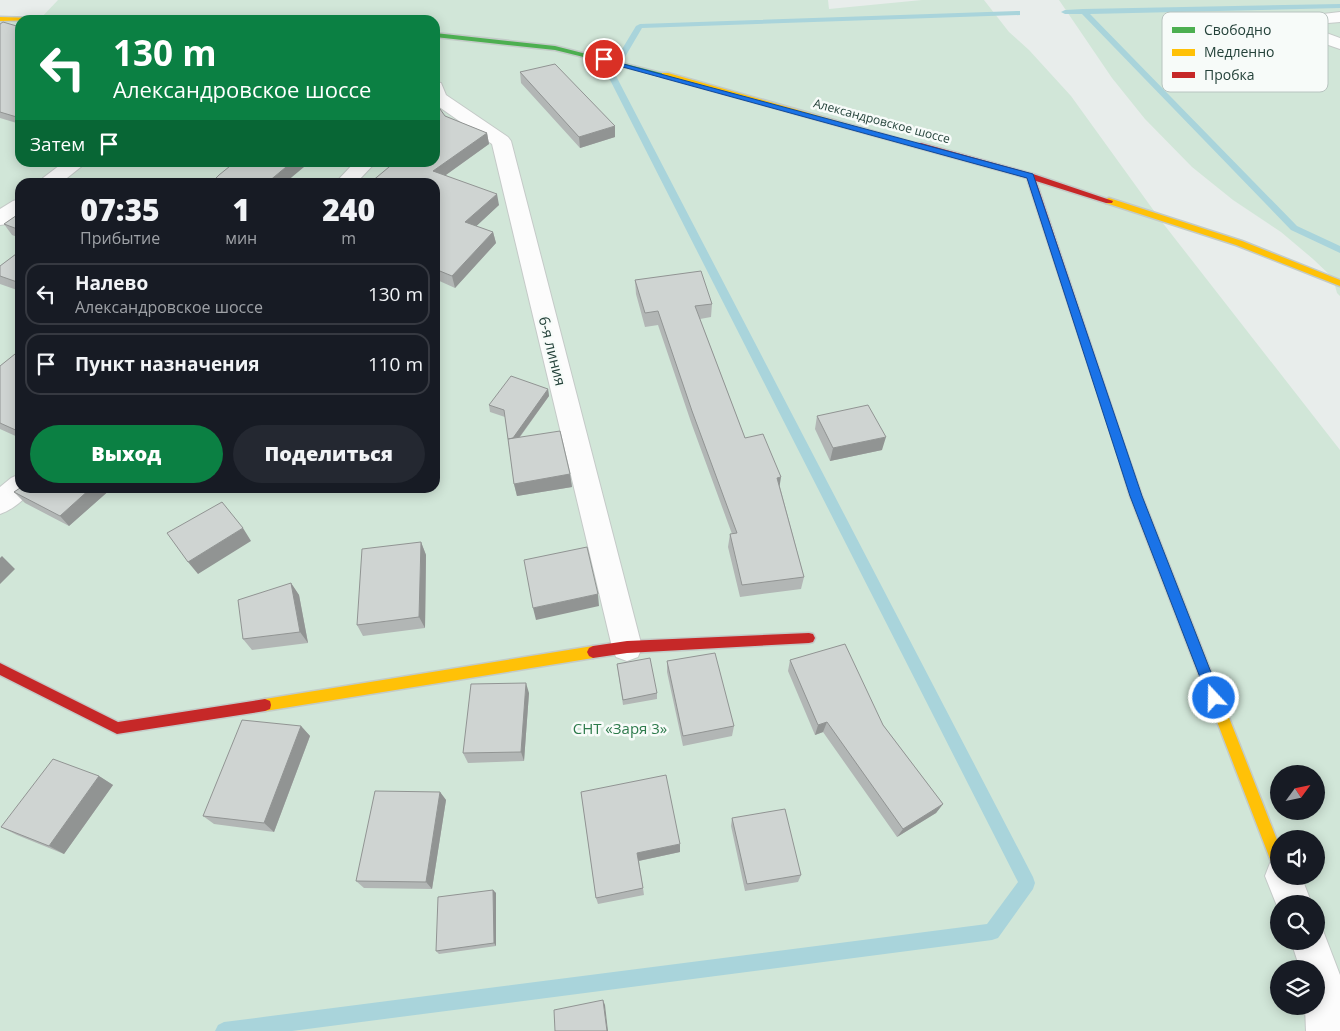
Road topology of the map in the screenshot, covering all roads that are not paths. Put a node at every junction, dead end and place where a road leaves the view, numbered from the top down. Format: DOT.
graph roads {
  1 [pos="2,21"];
  2 [pos="15,21"];
  3 [pos="440,36"];
  4 [pos="1328,40"];
  5 [pos="1340,44"];
  6 [pos="440,97"];
  7 [pos="71,167"];
  8 [pos="362,167"];
  9 [pos="1030,176"];
  10 [pos="56,178"];
  11 [pos="350,178"];
  12 [pos="15,208"];
  13 [pos="0,219"];
  14 [pos="1340,283"];
  15 [pos="15,490"];
  16 [pos="0,503"];
  17 [pos="809,638"];
  18 [pos="627,647"];
  19 [pos="0,669"];
  20 [pos="1270,841"];
  21 [pos="1311,950"];
  22 [pos="1325,1031"];
  1 -- 2 [label="street"];
  3 -- 9 [label="street, Александровское шоссе"];
  4 -- 5 [label="street"];
  6 -- 18 [label="street, 6-я линия"];
  7 -- 10 [label="street"];
  8 -- 11 [label="street"];
  9 -- 14 [label="street, Александровское шоссе"];
  9 -- 20 [label="street"];
  12 -- 13 [label="street"];
  15 -- 16 [label="street"];
  17 -- 18 [label="street"];
  18 -- 19 [label="street"];
  21 -- 22 [label="street"];
}
